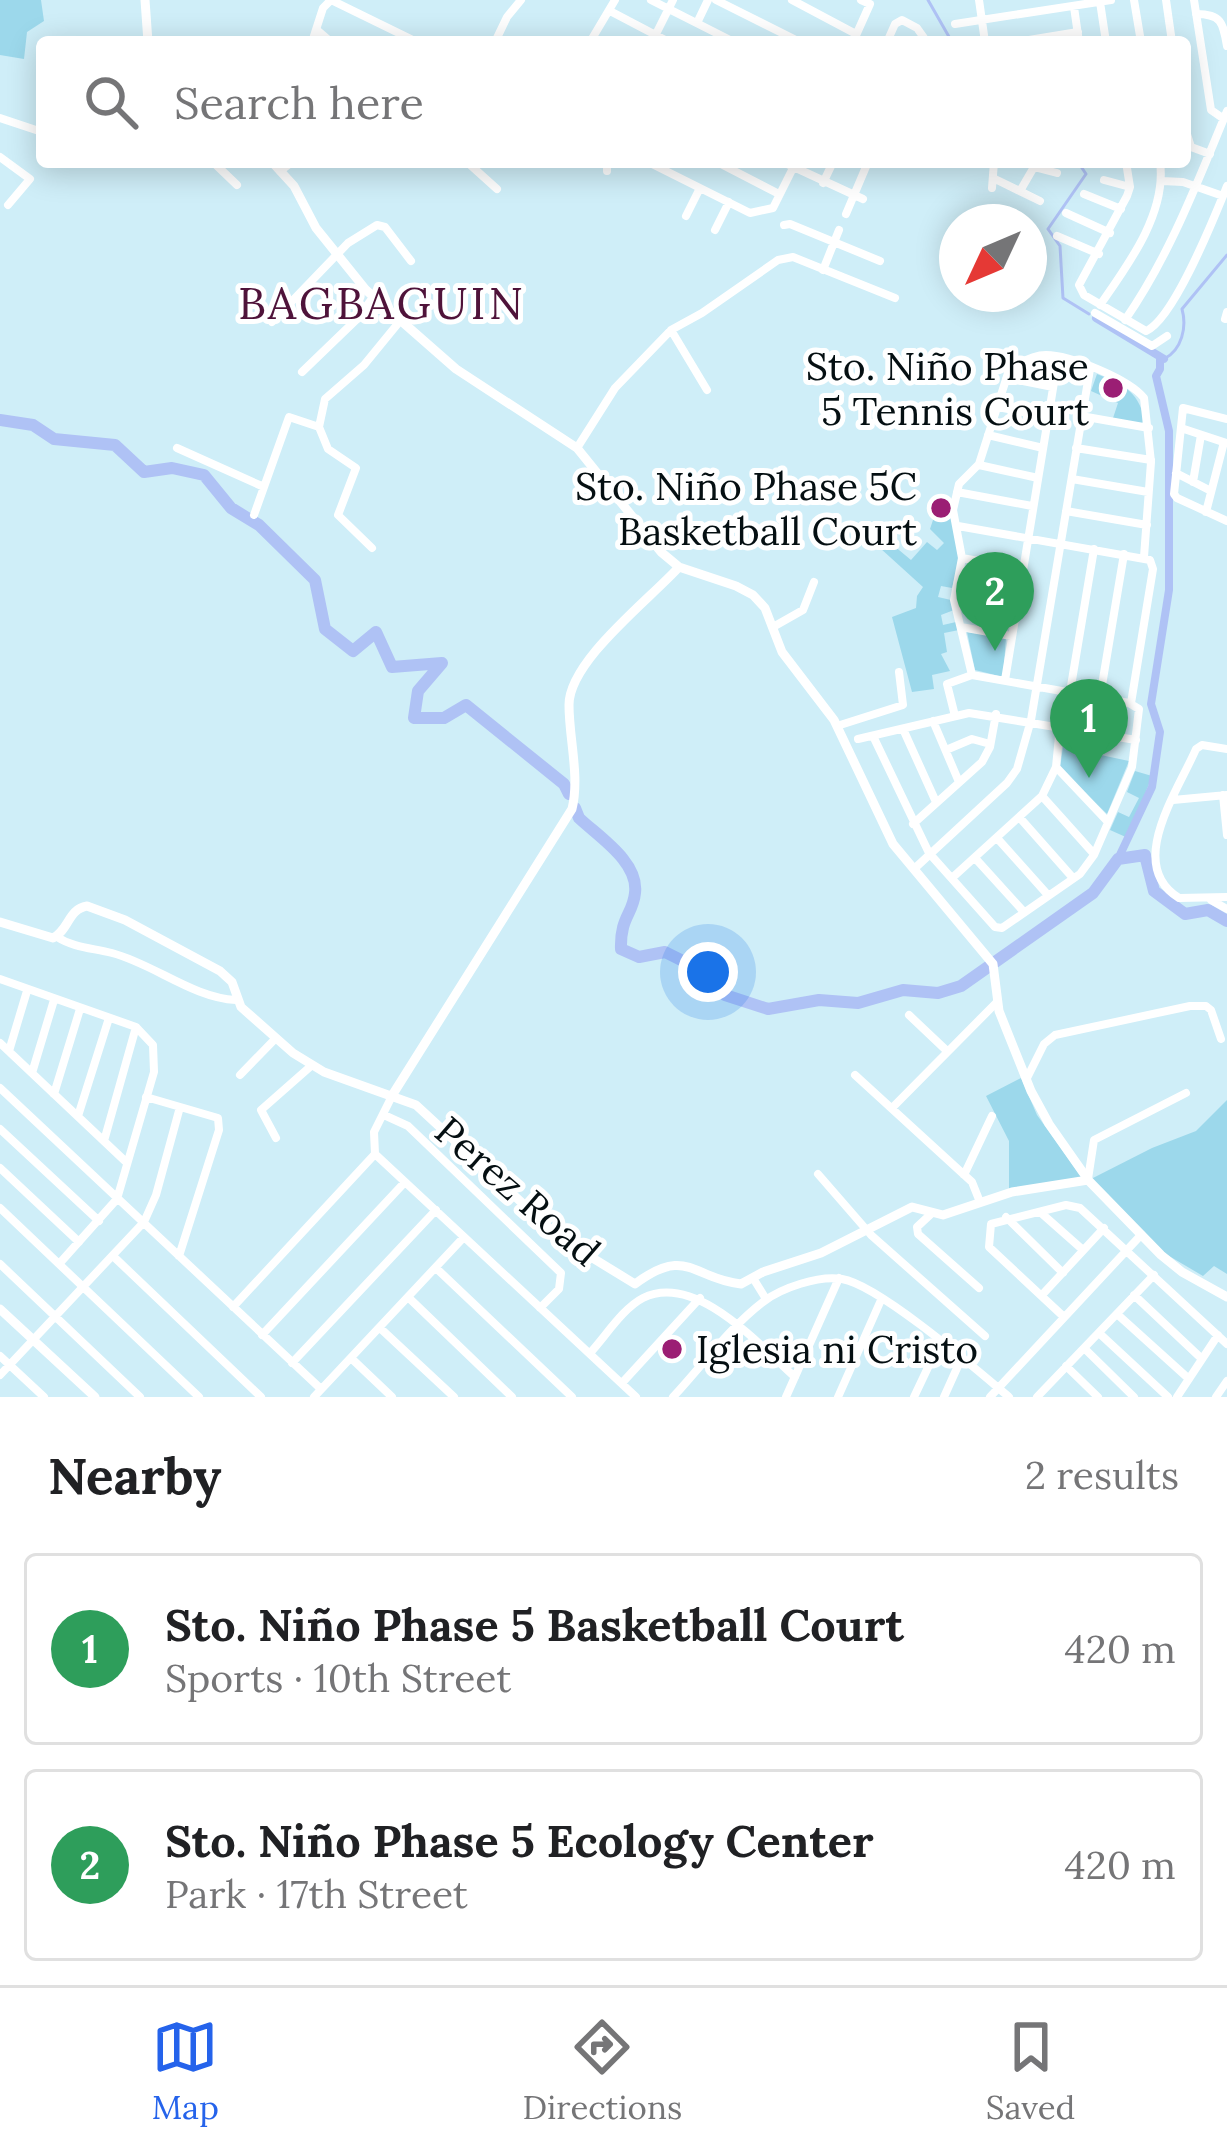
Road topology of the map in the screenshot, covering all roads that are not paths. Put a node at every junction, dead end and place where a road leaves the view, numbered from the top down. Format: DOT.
graph roads {
  1 [pos="145,0"];
  2 [pos="331,0"];
  3 [pos="521,0"];
  4 [pos="615,0"];
  5 [pos="651,0"];
  6 [pos="712,0"];
  7 [pos="792,0"];
  8 [pos="979,0"];
  9 [pos="1111,0"];
  10 [pos="1134,0"];
  11 [pos="1166,0"];
  12 [pos="1194,0"];
  13 [pos="866,2"];
  14 [pos="1100,2"];
  15 [pos="670,4"];
  16 [pos="1074,7"];
  17 [pos="610,11"];
  18 [pos="1196,14"];
  19 [pos="982,19"];
  20 [pos="698,23"];
  21 [pos="955,24"];
  22 [pos="317,30"];
  23 [pos="148,36"];
  24 [pos="314,36"];
  25 [pos="324,36"];
  26 [pos="405,36"];
  27 [pos="498,36"];
  28 [pos="594,36"];
  29 [pos="651,36"];
  30 [pos="655,36"];
  31 [pos="723,36"];
  32 [pos="787,36"];
  33 [pos="852,36"];
  34 [pos="856,36"];
  35 [pos="890,36"];
  36 [pos="923,36"];
  37 [pos="984,36"];
  38 [pos="1078,36"];
  39 [pos="1105,36"];
  40 [pos="1140,36"];
  41 [pos="1171,36"];
  42 [pos="1227,46"];
  43 [pos="1225,115"];
  44 [pos="0,118"];
  45 [pos="36,130"];
  46 [pos="1191,147"];
  47 [pos="1210,154"];
  48 [pos="0,157"];
  49 [pos="220,168"];
  50 [pos="278,168"];
  51 [pos="474,168"];
  52 [pos="660,168"];
  53 [pos="729,168"];
  54 [pos="793,168"];
  55 [pos="800,168"];
  56 [pos="830,168"];
  57 [pos="866,168"];
  58 [pos="994,168"];
  59 [pos="1033,168"];
  60 [pos="1038,168"];
  61 [pos="1127,168"];
  62 [pos="1161,168"];
  63 [pos="1057,173"];
  64 [pos="1104,180"];
  65 [pos="1162,181"];
  66 [pos="823,183"];
  67 [pos="237,184"];
  68 [pos="1130,187"];
  69 [pos="1198,187"];
  70 [pos="700,188"];
  71 [pos="497,189"];
  72 [pos="1019,191"];
  73 [pos="1225,191"];
  74 [pos="779,194"];
  75 [pos="1084,194"];
  76 [pos="859,197"];
  77 [pos="1040,201"];
  78 [pos="729,202"];
  79 [pos="8,205"];
  80 [pos="1121,209"];
  81 [pos="1066,213"];
  82 [pos="847,214"];
  83 [pos="686,216"];
  84 [pos="784,225"];
  85 [pos="716,230"];
  86 [pos="839,230"];
  87 [pos="1111,233"];
  88 [pos="1057,236"];
  89 [pos="834,242"];
  90 [pos="337,254"];
  91 [pos="1099,254"];
  92 [pos="411,261"];
  93 [pos="880,262"];
  94 [pos="823,270"];
  95 [pos="373,296"];
  96 [pos="895,298"];
  97 [pos="1098,309"];
  98 [pos="1125,320"];
  99 [pos="400,321"];
  100 [pos="272,322"];
  101 [pos="671,330"];
  102 [pos="1167,336"];
  103 [pos="1058,358"];
  104 [pos="1090,369"];
  105 [pos="302,372"];
  106 [pos="1006,378"];
  107 [pos="1053,387"];
  108 [pos="707,390"];
  109 [pos="998,407"];
  110 [pos="1081,416"];
  111 [pos="1048,417"];
  112 [pos="1227,419"];
  113 [pos="320,427"];
  114 [pos="1149,428"];
  115 [pos="1181,428"];
  116 [pos="988,435"];
  117 [pos="1201,435"];
  118 [pos="1226,443"];
  119 [pos="177,448"];
  120 [pos="577,448"];
  121 [pos="1043,448"];
  122 [pos="1076,448"];
  123 [pos="1197,456"];
  124 [pos="1150,460"];
  125 [pos="979,465"];
  126 [pos="1218,466"];
  127 [pos="1176,472"];
  128 [pos="1038,478"];
  129 [pos="1072,479"];
  130 [pos="1193,482"];
  131 [pos="264,488"];
  132 [pos="1211,491"];
  133 [pos="956,492"];
  134 [pos="1148,492"];
  135 [pos="1032,506"];
  136 [pos="1066,511"];
  137 [pos="1206,512"];
  138 [pos="254,514"];
  139 [pos="1227,521"];
  140 [pos="958,526"];
  141 [pos="1147,526"];
  142 [pos="1028,536"];
  143 [pos="1060,541"];
  144 [pos="372,548"];
  145 [pos="1094,549"];
  146 [pos="1124,554"];
  147 [pos="962,557"];
  148 [pos="1147,559"];
  149 [pos="992,564"];
  150 [pos="679,567"];
  151 [pos="1023,569"];
  152 [pos="814,583"];
  153 [pos="773,627"];
  154 [pos="961,627"];
  155 [pos="982,630"];
  156 [pos="1012,636"];
  157 [pos="899,672"];
  158 [pos="972,675"];
  159 [pos="1005,680"];
  160 [pos="1036,687"];
  161 [pos="1070,692"];
  162 [pos="1100,697"];
  163 [pos="1131,703"];
  164 [pos="996,714"];
  165 [pos="955,716"];
  166 [pos="1030,720"];
  167 [pos="933,721"];
  168 [pos="1060,725"];
  169 [pos="837,726"];
  170 [pos="903,729"];
  171 [pos="873,736"];
  172 [pos="858,740"];
  173 [pos="1136,740"];
  174 [pos="990,744"];
  175 [pos="1227,749"];
  176 [pos="946,750"];
  177 [pos="1055,767"];
  178 [pos="959,782"];
  179 [pos="1225,795"];
  180 [pos="1042,796"];
  181 [pos="1173,800"];
  182 [pos="936,802"];
  183 [pos="1020,818"];
  184 [pos="1108,822"];
  185 [pos="913,824"];
  186 [pos="1227,835"];
  187 [pos="997,838"];
  188 [pos="930,854"];
  189 [pos="1094,854"];
  190 [pos="975,858"];
  191 [pos="914,868"];
  192 [pos="952,878"];
  193 [pos="1073,878"];
  194 [pos="1047,894"];
  195 [pos="1227,897"];
  196 [pos="1210,899"];
  197 [pos="1227,909"];
  198 [pos="1024,912"];
  199 [pos="0,922"];
  200 [pos="57,938"];
  201 [pos="0,980"];
  202 [pos="27,991"];
  203 [pos="54,1000"];
  204 [pos="236,1000"];
  205 [pos="996,1003"];
  206 [pos="80,1010"];
  207 [pos="909,1015"];
  208 [pos="109,1018"];
  209 [pos="136,1027"];
  210 [pos="276,1038"];
  211 [pos="1221,1039"];
  212 [pos="0,1043"];
  213 [pos="9,1051"];
  214 [pos="947,1051"];
  215 [pos="311,1066"];
  216 [pos="32,1073"];
  217 [pos="240,1076"];
  218 [pos="856,1076"];
  219 [pos="1026,1079"];
  220 [pos="0,1088"];
  221 [pos="1186,1093"];
  222 [pos="54,1094"];
  223 [pos="393,1094"];
  224 [pos="146,1097"];
  225 [pos="11,1098"];
  226 [pos="180,1107"];
  227 [pos="892,1108"];
  228 [pos="0,1110"];
  229 [pos="384,1115"];
  230 [pos="77,1116"];
  231 [pos="992,1116"];
  232 [pos="0,1129"];
  233 [pos="276,1138"];
  234 [pos="104,1141"];
  235 [pos="375,1154"];
  236 [pos="126,1162"];
  237 [pos="0,1168"];
  238 [pos="818,1174"];
  239 [pos="964,1174"];
  240 [pos="1088,1180"];
  241 [pos="405,1182"];
  242 [pos="117,1199"];
  243 [pos="980,1202"];
  244 [pos="0,1208"];
  245 [pos="436,1210"];
  246 [pos="1039,1211"];
  247 [pos="932,1213"];
  248 [pos="1006,1217"];
  249 [pos="99,1221"];
  250 [pos="144,1222"];
  251 [pos="1104,1228"];
  252 [pos="867,1230"];
  253 [pos="1141,1235"];
  254 [pos="464,1237"];
  255 [pos="79,1242"];
  256 [pos="1083,1250"];
  257 [pos="1128,1250"];
  258 [pos="112,1256"];
  259 [pos="179,1256"];
  260 [pos="0,1264"];
  261 [pos="59,1264"];
  262 [pos="436,1268"];
  263 [pos="1063,1273"];
  264 [pos="1154,1275"];
  265 [pos="753,1278"];
  266 [pos="838,1278"];
  267 [pos="84,1286"];
  268 [pos="980,1288"];
  269 [pos="1042,1295"];
  270 [pos="1134,1295"];
  271 [pos="1227,1297"];
  272 [pos="409,1298"];
  273 [pos="700,1298"];
  274 [pos="766,1299"];
  275 [pos="881,1300"];
  276 [pos="233,1307"];
  277 [pos="540,1308"];
  278 [pos="0,1309"];
  279 [pos="1117,1314"];
  280 [pos="56,1315"];
  281 [pos="1064,1318"];
  282 [pos="737,1327"];
  283 [pos="380,1328"];
  284 [pos="1099,1333"];
  285 [pos="262,1335"];
  286 [pos="1218,1335"];
  287 [pos="985,1336"];
  288 [pos="941,1340"];
  289 [pos="34,1341"];
  290 [pos="1227,1344"];
  291 [pos="1084,1348"];
  292 [pos="590,1353"];
  293 [pos="0,1356"];
  294 [pos="351,1358"];
  295 [pos="962,1358"];
  296 [pos="1202,1359"];
  297 [pos="292,1363"];
  298 [pos="10,1366"];
  299 [pos="1066,1366"];
  300 [pos="0,1376"];
  301 [pos="795,1377"];
  302 [pos="1189,1379"];
  303 [pos="1227,1381"];
  304 [pos="622,1383"];
  305 [pos="1047,1387"];
  306 [pos="998,1388"];
  307 [pos="680,1389"];
  308 [pos="318,1393"];
  309 [pos="44,1397"];
  310 [pos="95,1397"];
  311 [pos="140,1397"];
  312 [pos="200,1397"];
  313 [pos="261,1397"];
  314 [pos="392,1397"];
  315 [pos="454,1397"];
  316 [pos="512,1397"];
  317 [pos="572,1397"];
  318 [pos="636,1397"];
  319 [pos="673,1397"];
  320 [pos="690,1397"];
  321 [pos="786,1397"];
  322 [pos="838,1397"];
  323 [pos="914,1397"];
  324 [pos="944,1397"];
  325 [pos="990,1397"];
  326 [pos="1009,1397"];
  327 [pos="1037,1397"];
  328 [pos="1058,1397"];
  329 [pos="1098,1397"];
  330 [pos="1134,1397"];
  331 [pos="1168,1397"];
  332 [pos="1178,1397"];
  333 [pos="1216,1397"];
  1 -- 23 [label="street"];
  2 -- 22 [label="street"];
  2 -- 26 [label="street"];
  3 -- 27 [label="street"];
  4 -- 17 [label="street"];
  5 -- 15 [label="street"];
  6 -- 20 [label="street"];
  6 -- 32 [label="street"];
  7 -- 33 [label="street"];
  8 -- 19 [label="street"];
  9 -- 14 [label="street"];
  10 -- 40 [label="street"];
  11 -- 41 [label="street"];
  12 -- 18 [label="street"];
  13 -- 34 [label="street"];
  14 -- 16 [label="street"];
  14 -- 39 [label="street"];
  15 -- 20 [label="street"];
  15 -- 30 [label="street"];
  16 -- 19 [label="street"];
  16 -- 38 [label="street"];
  17 -- 28 [label="street"];
  17 -- 29 [label="street"];
  18 -- 42 [label="street"];
  18 -- 43 [label="street"];
  19 -- 21 [label="street"];
  19 -- 37 [label="street"];
  20 -- 31 [label="street"];
  22 -- 24 [label="street"];
  22 -- 25 [label="street"];
  35 -- 36 [label="street"];
  43 -- 47 [label="street"];
  44 -- 45 [label="street"];
  46 -- 47 [label="street"];
  47 -- 69 [label="street"];
  48 -- 79 [label="street"];
  49 -- 67 [label="street"];
  50 -- 90 [label="street"];
  51 -- 71 [label="street"];
  52 -- 70 [label="street"];
  53 -- 74 [label="street"];
  54 -- 74 [label="street"];
  55 -- 66 [label="street"];
  56 -- 66 [label="street"];
  57 -- 76 [label="street"];
  58 -- 72 [label="street"];
  59 -- 72 [label="street"];
  60 -- 63 [label="street"];
  61 -- 68 [label="street"];
  62 -- 65 [label="street"];
  64 -- 68 [label="street"];
  65 -- 69 [label="street"];
  65 -- 97 [label="street"];
  66 -- 76 [label="street"];
  68 -- 80 [label="street"];
  69 -- 73 [label="street"];
  69 -- 98 [label="street"];
  70 -- 78 [label="street"];
  70 -- 83 [label="street"];
  72 -- 77 [label="street"];
  73 -- 98 [label="street"];
  74 -- 78 [label="street"];
  75 -- 80 [label="street"];
  76 -- 82 [label="street"];
  78 -- 85 [label="street"];
  80 -- 87 [label="street"];
  81 -- 87 [label="street"];
  84 -- 89 [label="street"];
  86 -- 89 [label="street"];
  87 -- 91 [label="street"];
  88 -- 91 [label="street"];
  89 -- 93 [label="street"];
  89 -- 94 [label="street"];
  90 -- 92 [label="street"];
  90 -- 95 [label="street"];
  90 -- 100 [label="street"];
  91 -- 97 [label="street"];
  94 -- 96 [label="street"];
  94 -- 101 [label="street"];
  95 -- 99 [label="street"];
  95 -- 105 [label="street"];
  97 -- 98 [label="street"];
  97 -- 102 [label="street"];
  99 -- 113 [label="street"];
  99 -- 120 [label="street"];
  101 -- 108 [label="street"];
  101 -- 120 [label="street"];
  103 -- 104 [label="street"];
  103 -- 106 [label="street"];
  103 -- 107 [label="street"];
  104 -- 110 [label="street"];
  104 -- 114 [label="street"];
  106 -- 107 [label="street"];
  106 -- 109 [label="street"];
  107 -- 111 [label="street"];
  109 -- 111 [label="street"];
  109 -- 116 [label="street"];
  110 -- 114 [label="street"];
  110 -- 122 [label="street"];
  111 -- 121 [label="street"];
  112 -- 115 [label="street"];
  113 -- 131 [label="street"];
  113 -- 144 [label="street"];
  114 -- 124 [label="street"];
  115 -- 117 [label="street"];
  115 -- 127 [label="street"];
  116 -- 121 [label="street"];
  116 -- 125 [label="street"];
  117 -- 118 [label="street"];
  117 -- 123 [label="street"];
  118 -- 126 [label="street"];
  119 -- 131 [label="street"];
  120 -- 150 [label="street"];
  121 -- 128 [label="street"];
  122 -- 124 [label="street"];
  122 -- 129 [label="street"];
  123 -- 126 [label="street"];
  123 -- 130 [label="street"];
  124 -- 134 [label="street"];
  125 -- 128 [label="street"];
  125 -- 133 [label="street"];
  126 -- 132 [label="street"];
  127 -- 130 [label="street"];
  127 -- 137 [label="street"];
  128 -- 135 [label="street"];
  129 -- 134 [label="street"];
  129 -- 136 [label="street"];
  130 -- 132 [label="street"];
  131 -- 138 [label="street"];
  132 -- 137 [label="street"];
  133 -- 135 [label="street"];
  133 -- 140 [label="street"];
  134 -- 141 [label="street"];
  135 -- 142 [label="street"];
  136 -- 141 [label="street"];
  136 -- 143 [label="street"];
  137 -- 139 [label="street"];
  140 -- 142 [label="street"];
  140 -- 147 [label="street"];
  141 -- 148 [label="street"];
  142 -- 143 [label="street"];
  142 -- 151 [label="street"];
  143 -- 145 [label="street"];
  143 -- 160 [label="street"];
  145 -- 146 [label="street"];
  145 -- 161 [label="street"];
  146 -- 148 [label="street"];
  146 -- 162 [label="street"];
  147 -- 149 [label="street"];
  147 -- 154 [label="street"];
  148 -- 163 [label="street"];
  149 -- 151 [label="street"];
  149 -- 155 [label="street"];
  150 -- 153 [label="street"];
  150 -- 223 [label="street"];
  151 -- 156 [label="street"];
  152 -- 153 [label="street"];
  153 -- 169 [label="street"];
  154 -- 155 [label="street"];
  154 -- 158 [label="street"];
  155 -- 156 [label="street"];
  156 -- 159 [label="street"];
  157 -- 169 [label="street"];
  158 -- 159 [label="street"];
  158 -- 165 [label="street"];
  159 -- 160 [label="street"];
  160 -- 161 [label="street"];
  160 -- 166 [label="street"];
  161 -- 162 [label="street"];
  162 -- 163 [label="street"];
  163 -- 173 [label="street"];
  164 -- 165 [label="street"];
  164 -- 166 [label="street"];
  164 -- 174 [label="street"];
  165 -- 167 [label="street"];
  166 -- 168 [label="street"];
  166 -- 188 [label="street"];
  167 -- 170 [label="street"];
  167 -- 176 [label="street"];
  168 -- 173 [label="street"];
  168 -- 177 [label="street"];
  169 -- 191 [label="street"];
  170 -- 171 [label="street"];
  170 -- 182 [label="street"];
  171 -- 172 [label="street"];
  171 -- 185 [label="street"];
  173 -- 184 [label="street"];
  174 -- 176 [label="street"];
  174 -- 178 [label="street"];
  175 -- 181 [label="street"];
  176 -- 178 [label="street"];
  177 -- 180 [label="street"];
  177 -- 184 [label="street"];
  178 -- 182 [label="street"];
  179 -- 181 [label="street"];
  179 -- 186 [label="street"];
  180 -- 183 [label="street"];
  180 -- 189 [label="street"];
  181 -- 196 [label="street"];
  182 -- 185 [label="street"];
  183 -- 187 [label="street"];
  183 -- 193 [label="street"];
  184 -- 189 [label="street"];
  185 -- 188 [label="street"];
  187 -- 190 [label="street"];
  187 -- 194 [label="street"];
  188 -- 191 [label="street"];
  188 -- 192 [label="street"];
  189 -- 193 [label="street"];
  190 -- 192 [label="street"];
  190 -- 198 [label="street"];
  191 -- 205 [label="street"];
  192 -- 198 [label="street"];
  193 -- 194 [label="street"];
  194 -- 198 [label="street"];
  195 -- 196 [label="street"];
  196 -- 197 [label="street"];
  199 -- 200 [label="street"];
  200 -- 204 [label="street"];
  200 -- 204 [label="street, Perez Road"];
  201 -- 202 [label="street"];
  202 -- 203 [label="street"];
  202 -- 213 [label="street"];
  203 -- 206 [label="street"];
  203 -- 216 [label="street"];
  204 -- 210 [label="street, Perez Road"];
  205 -- 214 [label="street"];
  205 -- 219 [label="street"];
  206 -- 208 [label="street"];
  206 -- 222 [label="street"];
  207 -- 214 [label="street"];
  208 -- 209 [label="street"];
  208 -- 230 [label="street"];
  209 -- 224 [label="street"];
  209 -- 234 [label="street"];
  210 -- 215 [label="street, Perez Road"];
  210 -- 217 [label="street"];
  211 -- 219 [label="street"];
  212 -- 213 [label="street"];
  213 -- 216 [label="street"];
  214 -- 227 [label="street"];
  215 -- 223 [label="street, Perez Road"];
  215 -- 233 [label="street"];
  216 -- 222 [label="street"];
  218 -- 227 [label="street"];
  219 -- 240 [label="street"];
  220 -- 225 [label="street"];
  221 -- 240 [label="street"];
  222 -- 230 [label="street"];
  223 -- 229 [label="street"];
  223 -- 265 [label="street, Perez Road"];
  224 -- 226 [label="street"];
  224 -- 236 [label="street"];
  225 -- 228 [label="street"];
  225 -- 242 [label="street"];
  226 -- 250 [label="street"];
  226 -- 259 [label="street"];
  227 -- 239 [label="street"];
  229 -- 235 [label="street"];
  229 -- 277 [label="street"];
  230 -- 234 [label="street"];
  231 -- 239 [label="street"];
  232 -- 249 [label="street"];
  234 -- 236 [label="street"];
  235 -- 241 [label="street"];
  235 -- 276 [label="street"];
  236 -- 242 [label="street"];
  237 -- 255 [label="street"];
  238 -- 252 [label="street"];
  239 -- 243 [label="street"];
  240 -- 243 [label="street, Perez Road"];
  240 -- 253 [label="street"];
  241 -- 245 [label="street"];
  241 -- 285 [label="street"];
  242 -- 249 [label="street"];
  242 -- 250 [label="street"];
  243 -- 247 [label="street, Perez Road"];
  244 -- 261 [label="street"];
  245 -- 254 [label="street"];
  245 -- 297 [label="street"];
  246 -- 248 [label="street"];
  246 -- 251 [label="street"];
  246 -- 256 [label="street"];
  247 -- 252 [label="street, Perez Road"];
  247 -- 268 [label="street"];
  248 -- 263 [label="street"];
  248 -- 269 [label="street"];
  249 -- 255 [label="street"];
  250 -- 258 [label="street"];
  250 -- 259 [label="street"];
  251 -- 256 [label="street"];
  251 -- 257 [label="street"];
  252 -- 265 [label="street, Perez Road"];
  252 -- 287 [label="street"];
  253 -- 257 [label="street"];
  253 -- 271 [label="street"];
  254 -- 262 [label="street"];
  254 -- 277 [label="street"];
  255 -- 261 [label="street"];
  256 -- 263 [label="street"];
  257 -- 264 [label="street"];
  257 -- 281 [label="street"];
  258 -- 267 [label="street"];
  258 -- 313 [label="street"];
  259 -- 276 [label="street"];
  260 -- 280 [label="street"];
  261 -- 267 [label="street"];
  262 -- 272 [label="street"];
  262 -- 317 [label="street"];
  263 -- 269 [label="street"];
  264 -- 270 [label="street"];
  264 -- 286 [label="street"];
  265 -- 274 [label="street"];
  266 -- 274 [label="street"];
  266 -- 275 [label="street"];
  266 -- 301 [label="street"];
  267 -- 280 [label="street"];
  267 -- 312 [label="street"];
  269 -- 281 [label="street"];
  270 -- 279 [label="street"];
  270 -- 296 [label="street"];
  272 -- 283 [label="street"];
  272 -- 316 [label="street"];
  273 -- 282 [label="street"];
  273 -- 292 [label="street"];
  273 -- 304 [label="street"];
  274 -- 282 [label="street"];
  275 -- 288 [label="street"];
  275 -- 322 [label="street"];
  276 -- 285 [label="street"];
  277 -- 292 [label="street"];
  278 -- 289 [label="street"];
  279 -- 284 [label="street"];
  279 -- 302 [label="street"];
  280 -- 289 [label="street"];
  280 -- 311 [label="street"];
  281 -- 306 [label="street"];
  282 -- 301 [label="street"];
  282 -- 307 [label="street"];
  283 -- 294 [label="street"];
  283 -- 315 [label="street"];
  284 -- 291 [label="street"];
  284 -- 331 [label="street"];
  285 -- 297 [label="street"];
  286 -- 290 [label="street"];
  286 -- 296 [label="street"];
  288 -- 295 [label="street"];
  288 -- 323 [label="street"];
  289 -- 298 [label="street"];
  289 -- 310 [label="street"];
  291 -- 299 [label="street"];
  291 -- 330 [label="street"];
  292 -- 304 [label="street"];
  293 -- 298 [label="street"];
  294 -- 308 [label="street"];
  294 -- 314 [label="street"];
  295 -- 306 [label="street"];
  295 -- 324 [label="street"];
  296 -- 302 [label="street"];
  297 -- 308 [label="street"];
  298 -- 300 [label="street"];
  298 -- 309 [label="street"];
  299 -- 305 [label="street"];
  299 -- 329 [label="street"];
  301 -- 321 [label="street"];
  302 -- 332 [label="street"];
  303 -- 333 [label="street"];
  304 -- 318 [label="street"];
  305 -- 327 [label="street"];
  305 -- 328 [label="street"];
  306 -- 325 [label="street"];
  306 -- 326 [label="street"];
  307 -- 319 [label="street"];
  307 -- 320 [label="street"];
}
